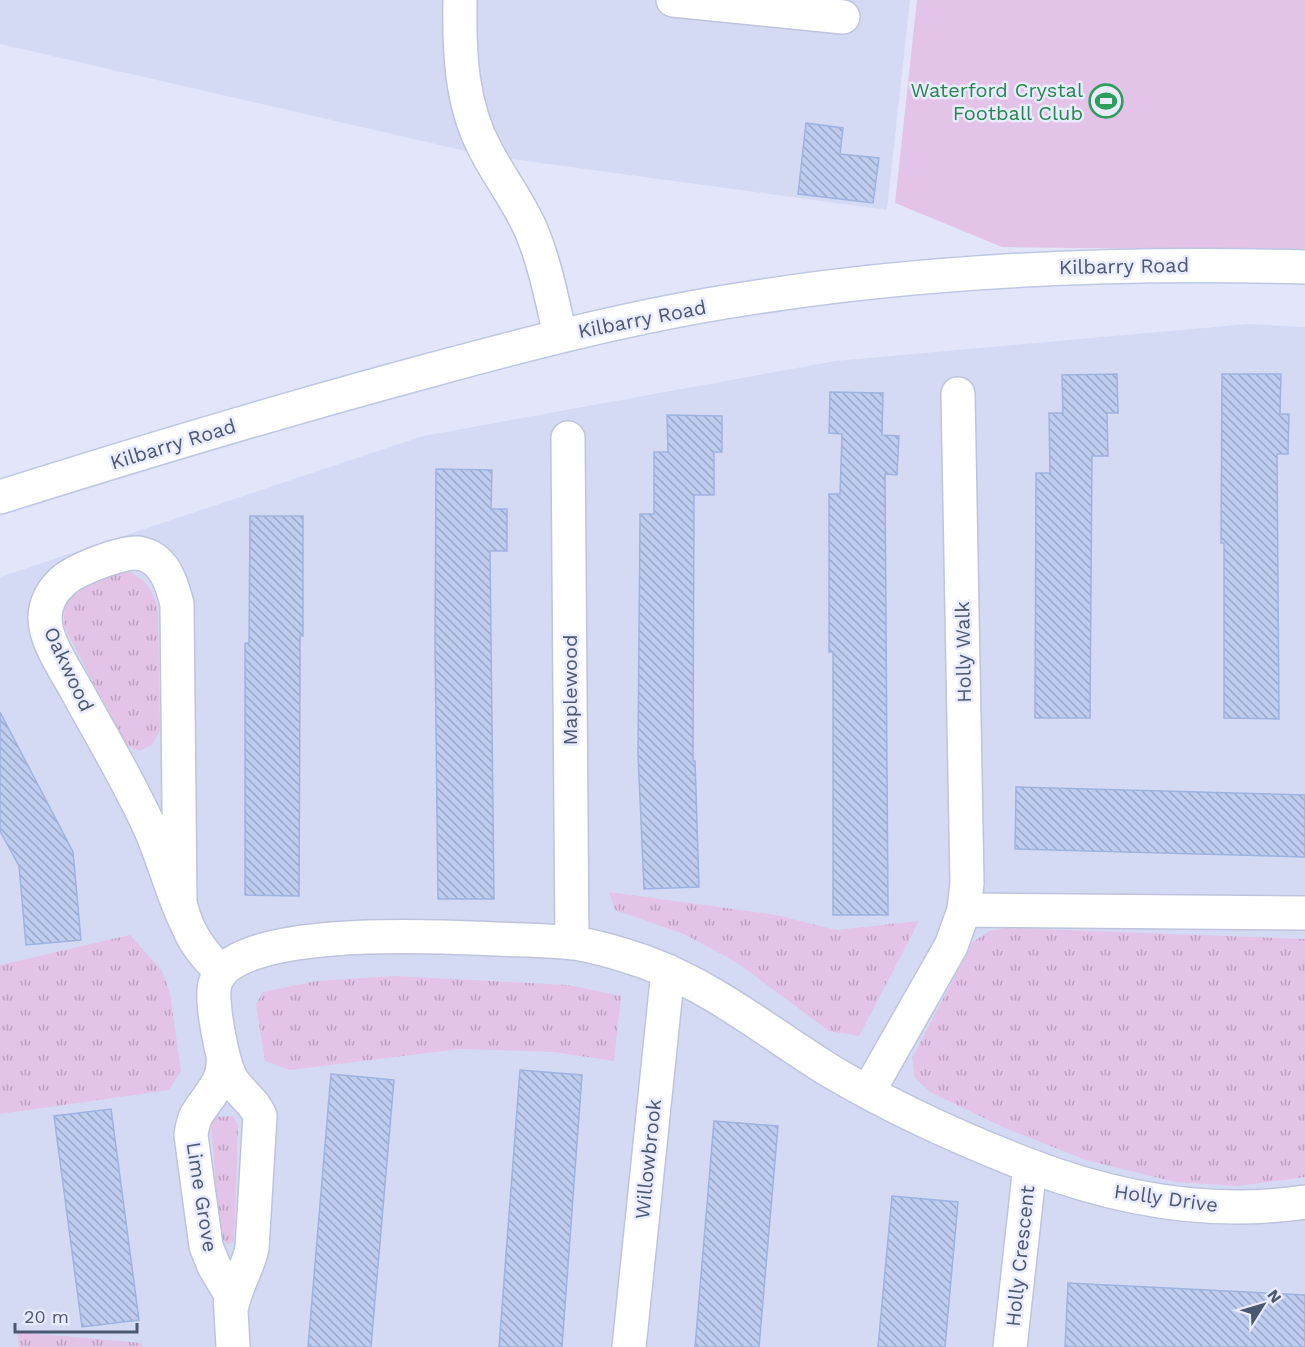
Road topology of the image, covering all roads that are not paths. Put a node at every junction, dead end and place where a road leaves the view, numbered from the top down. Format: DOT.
graph roads {
  1 [pos="460,0"];
  2 [pos="673,0"];
  3 [pos="843,17"];
  4 [pos="1305,267"];
  5 [pos="560,335"];
  6 [pos="958,394"];
  7 [pos="568,438"];
  8 [pos="0,497"];
  9 [pos="964,910"];
  10 [pos="1305,913"];
  11 [pos="185,920"];
  12 [pos="572,943"];
  13 [pos="668,971"];
  14 [pos="222,972"];
  15 [pos="223,1056"];
  16 [pos="868,1092"];
  17 [pos="1030,1166"];
  18 [pos="1305,1202"];
  19 [pos="232,1306"];
  20 [pos="233,1347"];
  21 [pos="629,1347"];
  22 [pos="1010,1347"];
  1 -- 5 [label="street"];
  2 -- 3 [label="street"];
  4 -- 5 [label="street, Kilbarry Road"];
  5 -- 8 [label="street, Kilbarry Road"];
  6 -- 9 [label="street, Holly Walk"];
  7 -- 12 [label="street, Maplewood"];
  9 -- 10 [label="street"];
  9 -- 16 [label="street, Holly Walk"];
  11 -- 11 [label="street, Oakwood"];
  11 -- 14 [label="street, Oakwood"];
  12 -- 13 [label="street, Holly Drive"];
  12 -- 14 [label="street, Holly Drive"];
  13 -- 16 [label="street, Holly Drive"];
  13 -- 21 [label="street, Willowbrook"];
  14 -- 15 [label="street, Lime Grove"];
  15 -- 19 [label="street, Lime Grove"];
  15 -- 19 [label="street, Lime Grove"];
  16 -- 17 [label="street, Holly Drive"];
  17 -- 18 [label="street, Holly Drive"];
  17 -- 22 [label="street, Holly Crescent"];
  19 -- 20 [label="street, Lime Grove"];
}
